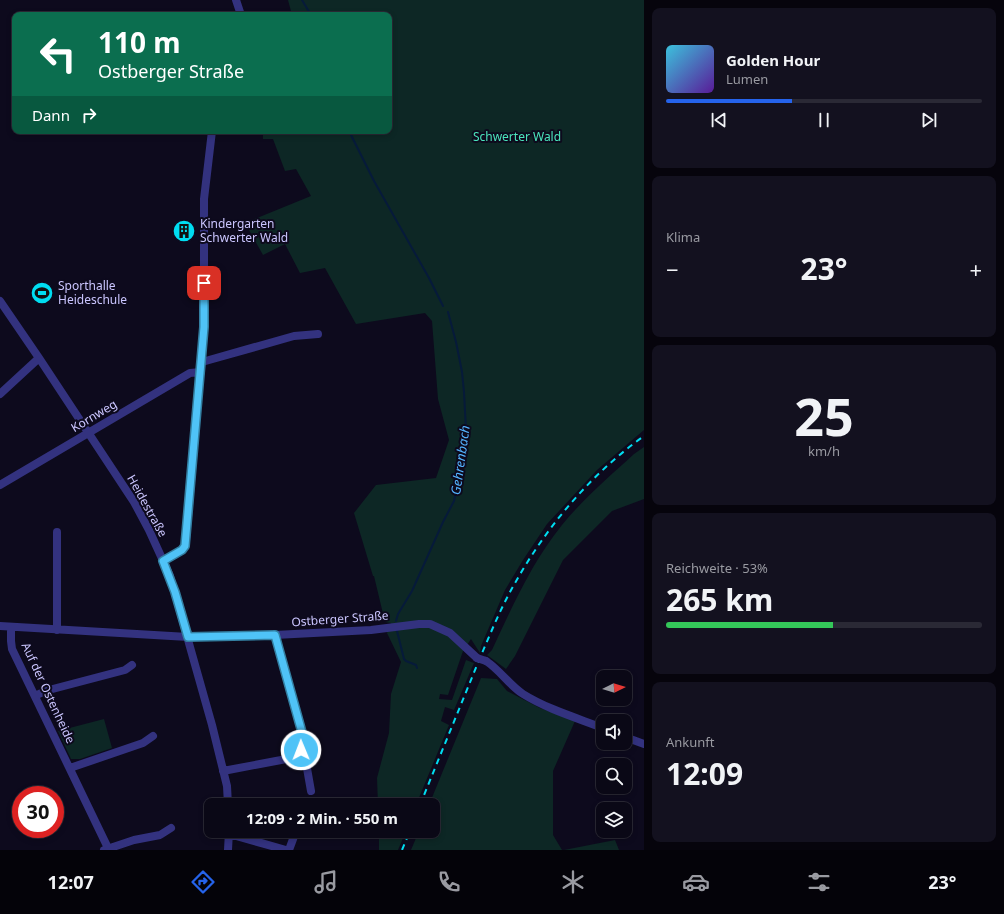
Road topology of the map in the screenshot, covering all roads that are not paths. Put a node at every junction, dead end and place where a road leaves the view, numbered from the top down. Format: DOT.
graph roads {
  1 [pos="236,0"];
  2 [pos="240,12"];
  3 [pos="212,134"];
  4 [pos="0,301"];
  5 [pos="318,334"];
  6 [pos="39,358"];
  7 [pos="202,362"];
  8 [pos="201,372"];
  9 [pos="0,394"];
  10 [pos="89,434"];
  11 [pos="0,485"];
  12 [pos="57,532"];
  13 [pos="163,561"];
  14 [pos="0,626"];
  15 [pos="11,627"];
  16 [pos="57,630"];
  17 [pos="275,635"];
  18 [pos="188,637"];
  19 [pos="132,665"];
  20 [pos="35,696"];
  21 [pos="596,725"];
  22 [pos="153,736"];
  23 [pos="632,739"];
  24 [pos="644,744"];
  25 [pos="301,750"];
  26 [pos="70,768"];
  27 [pos="223,771"];
  28 [pos="311,790"];
  29 [pos="227,798"];
  30 [pos="171,828"];
  31 [pos="229,838"];
  32 [pos="246,838"];
  33 [pos="293,838"];
  34 [pos="106,849"];
  35 [pos="228,850"];
  36 [pos="287,850"];
  1 -- 2 [label="street"];
  3 -- 7 [label="street"];
  4 -- 6 [label="street, Heidestraße"];
  5 -- 7 [label="street"];
  6 -- 9 [label="street"];
  6 -- 10 [label="street, Heidestraße"];
  7 -- 8 [label="street"];
  8 -- 10 [label="street, Kornweg"];
  8 -- 13 [label="street"];
  10 -- 11 [label="street, Kornweg"];
  10 -- 13 [label="street, Heidestraße"];
  12 -- 16 [label="street"];
  13 -- 18 [label="street, Heidestraße"];
  14 -- 15 [label="street, Ostberger Straße"];
  15 -- 16 [label="street, Ostberger Straße"];
  15 -- 20 [label="street, Auf der Ostenheide"];
  16 -- 18 [label="street, Ostberger Straße"];
  17 -- 18 [label="street, Ostberger Straße"];
  17 -- 21 [label="street, Ostberger Straße, bridge"];
  17 -- 25 [label="street"];
  18 -- 27 [label="street, Heidestraße"];
  19 -- 20 [label="street"];
  20 -- 26 [label="street, Auf der Ostenheide"];
  22 -- 26 [label="street"];
  23 -- 24 [label="street"];
  25 -- 27 [label="street"];
  25 -- 28 [label="street"];
  26 -- 34 [label="street, Auf der Ostenheide"];
  27 -- 29 [label="street, Heidestraße"];
  30 -- 34 [label="street"];
  31 -- 35 [label="street"];
  32 -- 36 [label="street"];
  33 -- 36 [label="street"];
}
